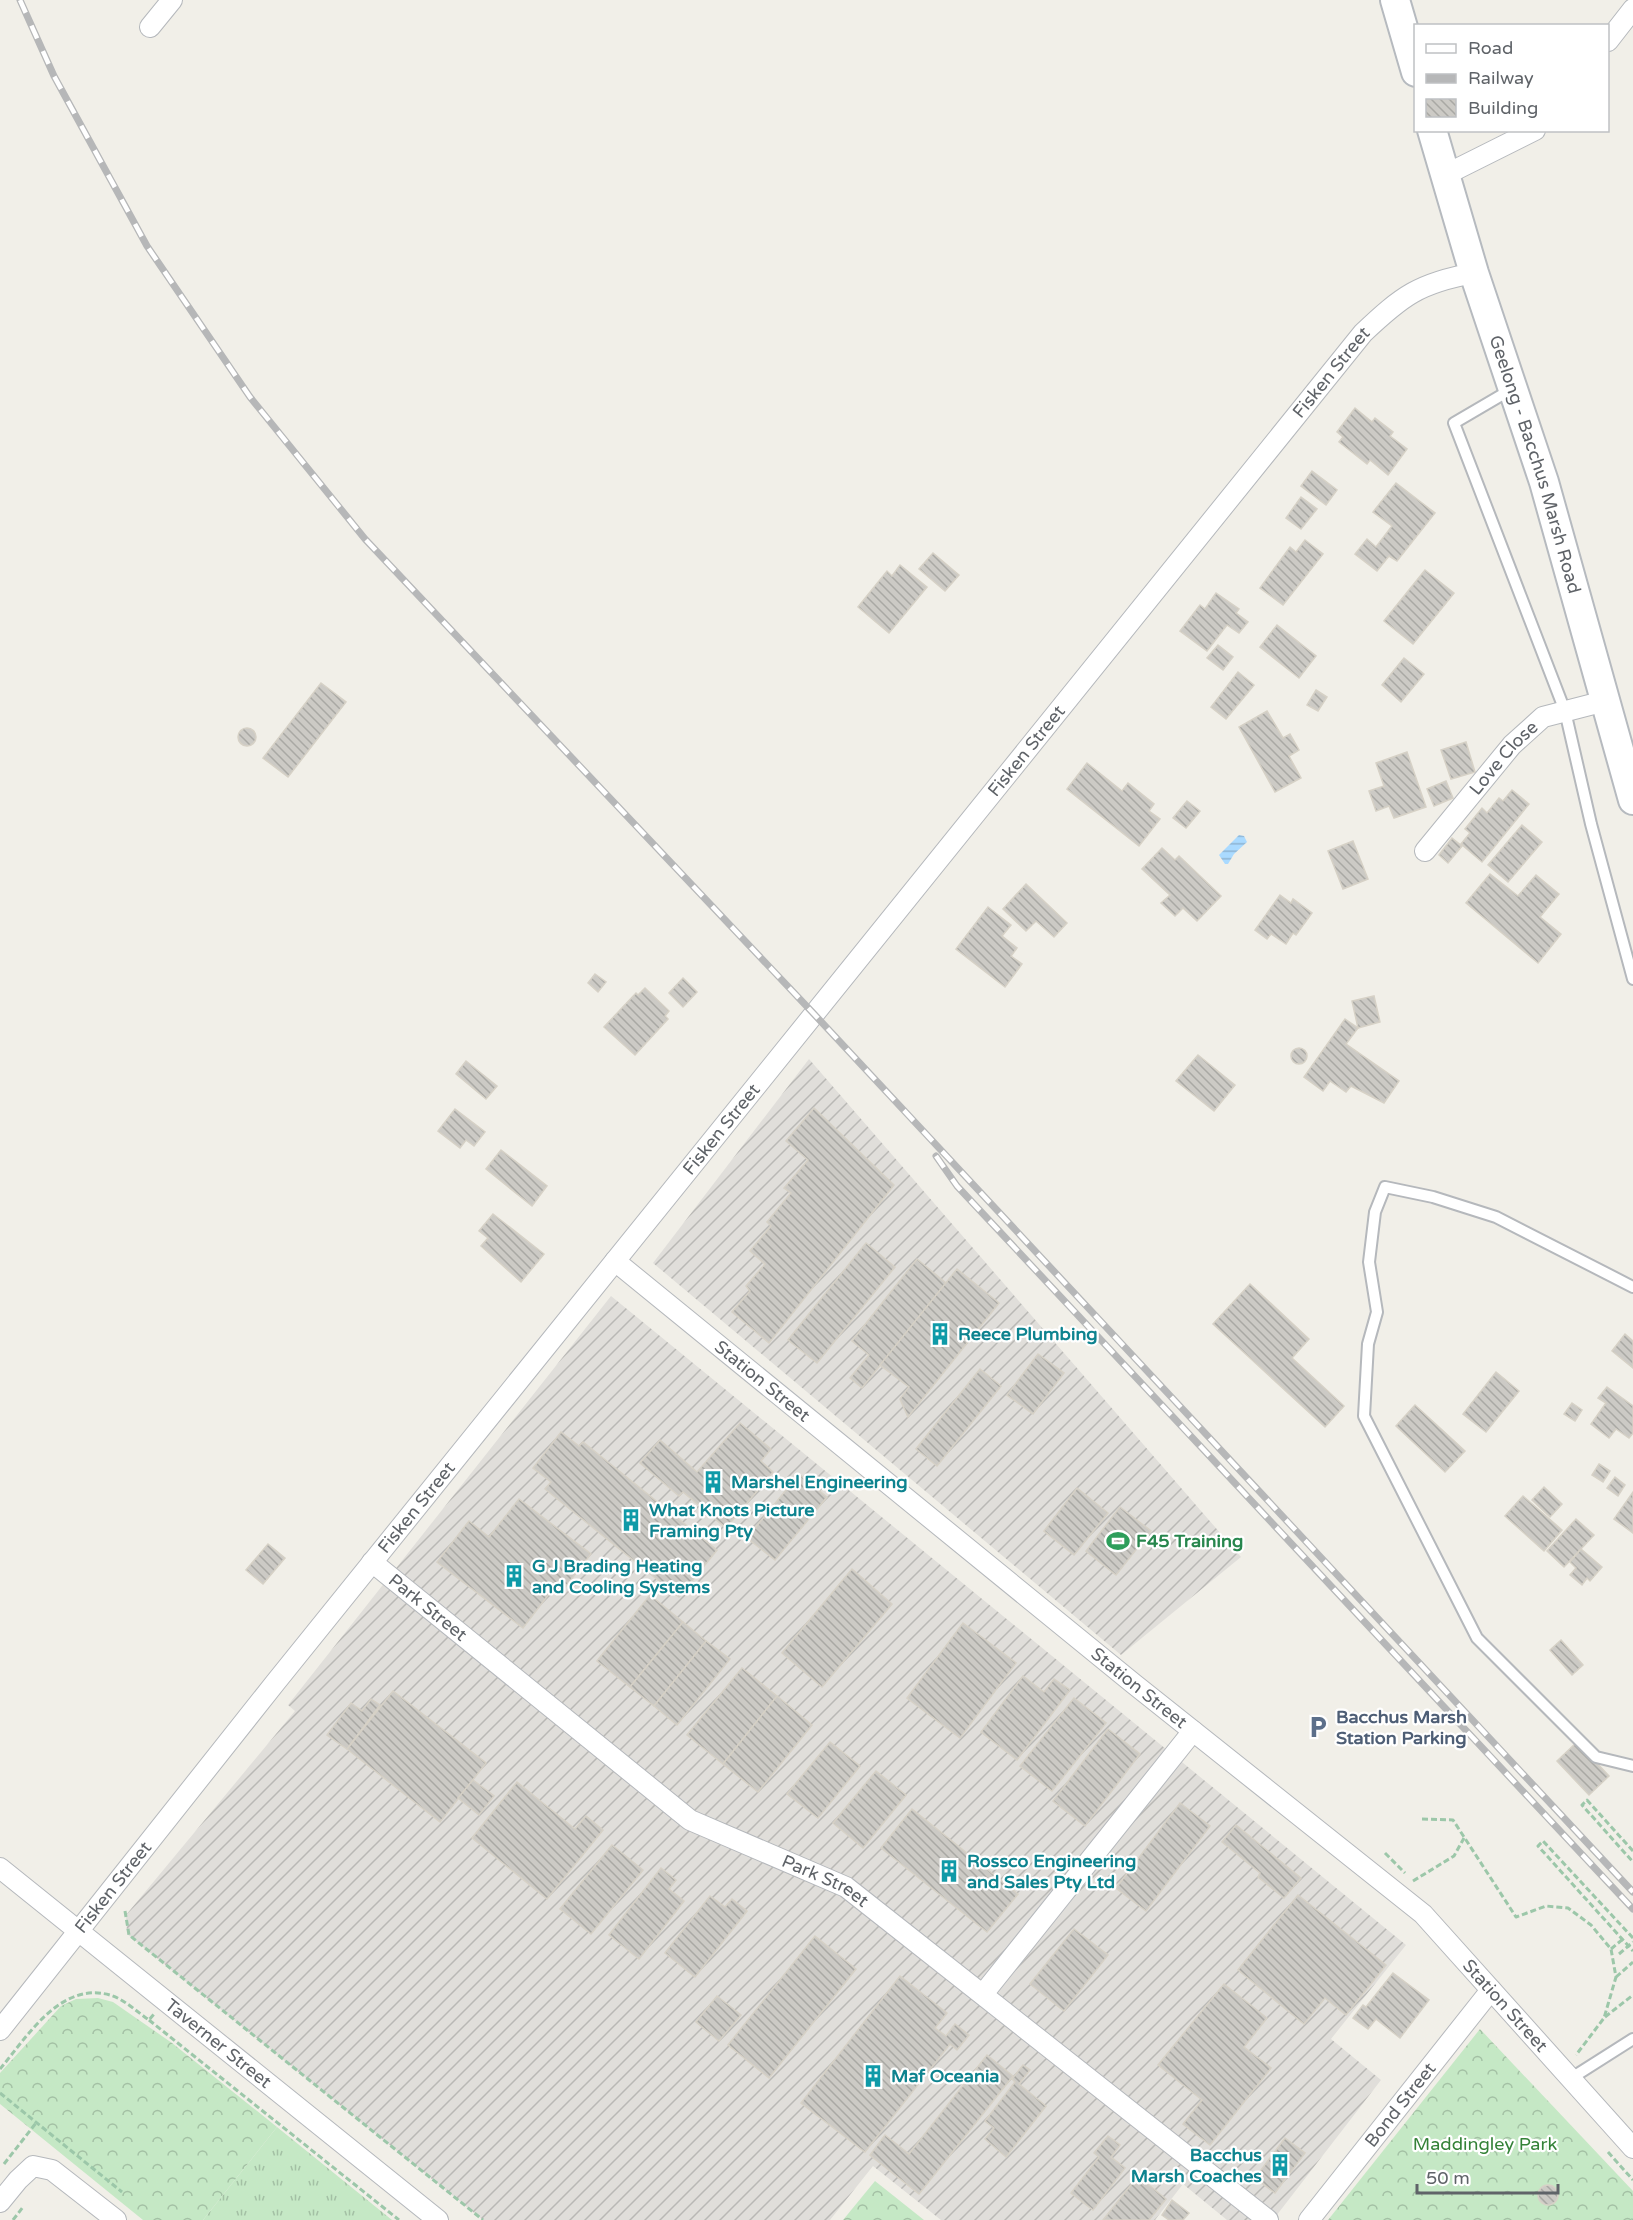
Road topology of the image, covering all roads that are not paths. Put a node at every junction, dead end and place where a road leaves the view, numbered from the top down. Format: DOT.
graph roads {
  1 [pos="172,0"];
  2 [pos="1395,0"];
  3 [pos="1633,9"];
  4 [pos="150,27"];
  5 [pos="1609,40"];
  6 [pos="1414,65"];
  7 [pos="1433,132"];
  8 [pos="1531,132"];
  9 [pos="1445,175"];
  10 [pos="1474,273"];
  11 [pos="1512,389"];
  12 [pos="1605,701"];
  13 [pos="1565,711"];
  14 [pos="1633,800"];
  15 [pos="1425,851"];
  16 [pos="1633,979"];
  17 [pos="615,1261"];
  18 [pos="1633,1287"];
  19 [pos="372,1562"];
  20 [pos="1194,1731"];
  21 [pos="1633,1766"];
  22 [pos="0,1868"];
  23 [pos="78,1931"];
  24 [pos="1491,1990"];
  25 [pos="983,1994"];
  26 [pos="0,2030"];
  27 [pos="1633,2039"];
  28 [pos="1566,2074"];
  29 [pos="1633,2148"];
  30 [pos="0,2202"];
  31 [pos="116,2220"];
  32 [pos="438,2220"];
  33 [pos="1268,2220"];
  34 [pos="1309,2220"];
  1 -- 4 [label="street"];
  2 -- 6 [label="main road"];
  3 -- 5 [label="street"];
  7 -- 9 [label="main road, Geelong - Bacchus Marsh Road"];
  8 -- 9 [label="street"];
  9 -- 10 [label="main road, Geelong - Bacchus Marsh Road"];
  10 -- 11 [label="main road, Geelong - Bacchus Marsh Road"];
  10 -- 17 [label="street, Fisken Street"];
  11 -- 12 [label="main road, Geelong - Bacchus Marsh Road"];
  11 -- 13 [label="lane"];
  12 -- 13 [label="street, Love Close"];
  12 -- 14 [label="main road, Geelong - Bacchus Marsh Road"];
  13 -- 15 [label="street, Love Close"];
  13 -- 16 [label="lane"];
  17 -- 19 [label="street, Fisken Street"];
  17 -- 20 [label="street, Station Street"];
  18 -- 21 [label="lane"];
  19 -- 23 [label="street, Fisken Street"];
  19 -- 25 [label="street, Park Street"];
  20 -- 24 [label="street, Station Street"];
  20 -- 25 [label="street"];
  22 -- 23 [label="street, Taverner Street"];
  23 -- 26 [label="street, Fisken Street"];
  23 -- 32 [label="street, Taverner Street"];
  24 -- 28 [label="street, Station Street"];
  24 -- 34 [label="street, Bond Street"];
  25 -- 33 [label="street, Park Street"];
  27 -- 28 [label="lane"];
  28 -- 29 [label="street, Station Street"];
  30 -- 31 [label="street"];
}
